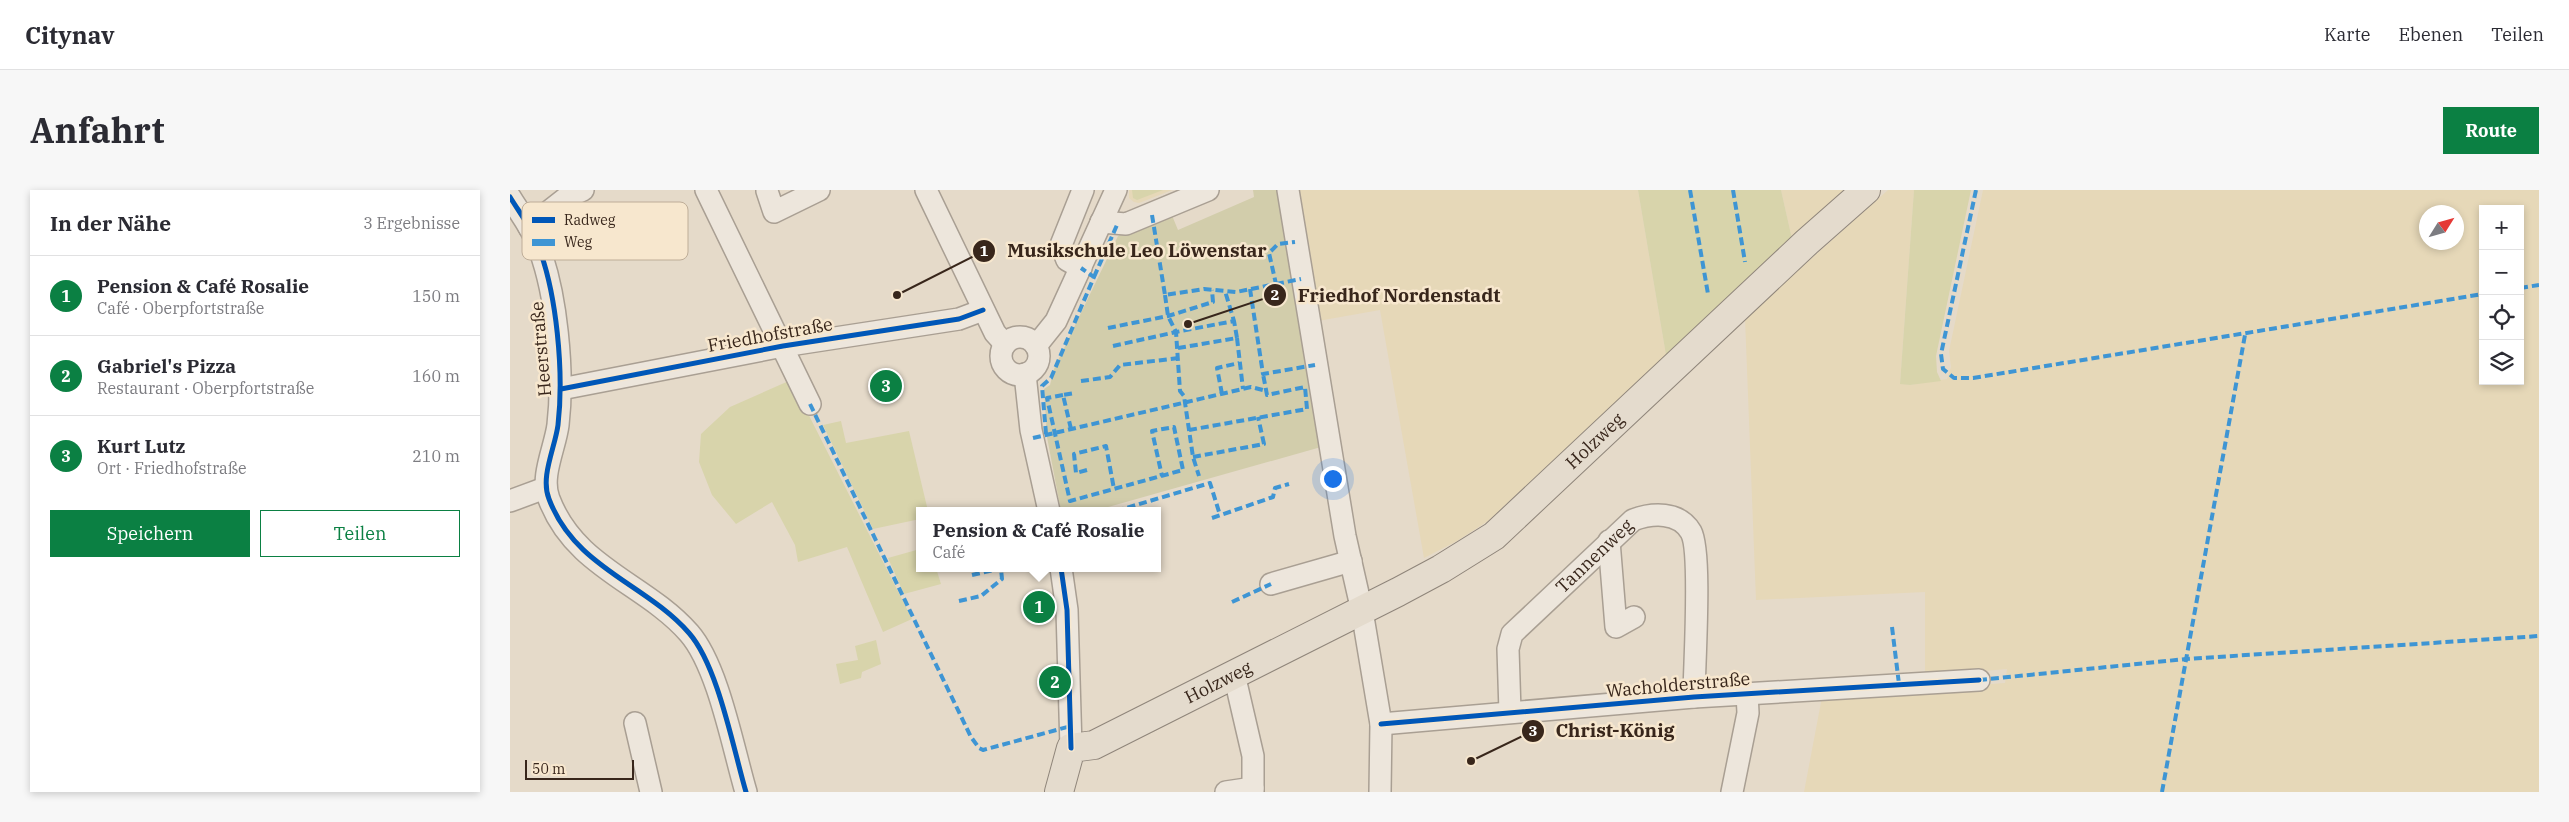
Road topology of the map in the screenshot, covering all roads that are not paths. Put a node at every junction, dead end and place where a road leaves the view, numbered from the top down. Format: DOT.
graph roads {
  1 [pos="584,190"];
  2 [pos="706,190"];
  3 [pos="820,190"];
  4 [pos="926,190"];
  5 [pos="1084,190"];
  6 [pos="1116,190"];
  7 [pos="1208,190"];
  8 [pos="1288,190"];
  9 [pos="1866,190"];
  10 [pos="767,191"];
  11 [pos="510,197"];
  12 [pos="561,202"];
  13 [pos="522,216"];
  14 [pos="1101,222"];
  15 [pos="543,260"];
  16 [pos="1081,268"];
  17 [pos="984,310"];
  18 [pos="1005,344"];
  19 [pos="783,346"];
  20 [pos="1036,346"];
  21 [pos="1025,374"];
  22 [pos="561,389"];
  23 [pos="810,404"];
  24 [pos="545,488"];
  25 [pos="510,501"];
  26 [pos="1048,507"];
  27 [pos="1609,541"];
  28 [pos="1351,561"];
  29 [pos="1062,572"];
  30 [pos="1271,584"];
  31 [pos="1362,611"];
  32 [pos="1634,617"];
  33 [pos="1234,674"];
  34 [pos="1978,680"];
  35 [pos="1747,693"];
  36 [pos="1694,697"];
  37 [pos="1510,712"];
  38 [pos="635,723"];
  39 [pos="1381,724"];
  40 [pos="1071,748"];
  41 [pos="1254,790"];
  42 [pos="651,792"];
  43 [pos="746,792"];
  44 [pos="1059,792"];
  45 [pos="1226,792"];
  46 [pos="1380,792"];
  47 [pos="1732,792"];
  1 -- 12 [label="street"];
  2 -- 19 [label="street"];
  3 -- 10 [label="street"];
  4 -- 17 [label="street"];
  5 -- 16 [label="street"];
  6 -- 14 [label="street"];
  7 -- 14 [label="street"];
  8 -- 28 [label="street"];
  9 -- 31 [label="main road, Holzweg"];
  11 -- 13 [label="street, Heerstraße"];
  14 -- 16 [label="street"];
  15 -- 22 [label="street, Heerstraße"];
  16 -- 20 [label="street"];
  17 -- 18 [label="street"];
  17 -- 19 [label="street, Friedhofstraße"];
  18 -- 20 [label="street"];
  18 -- 21 [label="street"];
  19 -- 22 [label="street, Friedhofstraße"];
  19 -- 23 [label="street"];
  20 -- 21 [label="street"];
  21 -- 26 [label="street"];
  22 -- 24 [label="street, Heerstraße"];
  24 -- 25 [label="street"];
  24 -- 43 [label="street"];
  27 -- 32 [label="street"];
  27 -- 36 [label="street, Tannenweg"];
  27 -- 37 [label="street, Tannenweg"];
  28 -- 30 [label="street"];
  28 -- 31 [label="street"];
  29 -- 40 [label="street"];
  31 -- 33 [label="main road, Holzweg"];
  31 -- 39 [label="street"];
  33 -- 40 [label="main road, Holzweg"];
  33 -- 41 [label="street"];
  34 -- 35 [label="street, Wacholderstraße"];
  35 -- 36 [label="street, Wacholderstraße"];
  35 -- 47 [label="street"];
  36 -- 37 [label="street, Wacholderstraße"];
  37 -- 39 [label="street, Wacholderstraße"];
  38 -- 42 [label="street"];
  39 -- 46 [label="street"];
  40 -- 44 [label="main road"];
  41 -- 45 [label="street"];
}
